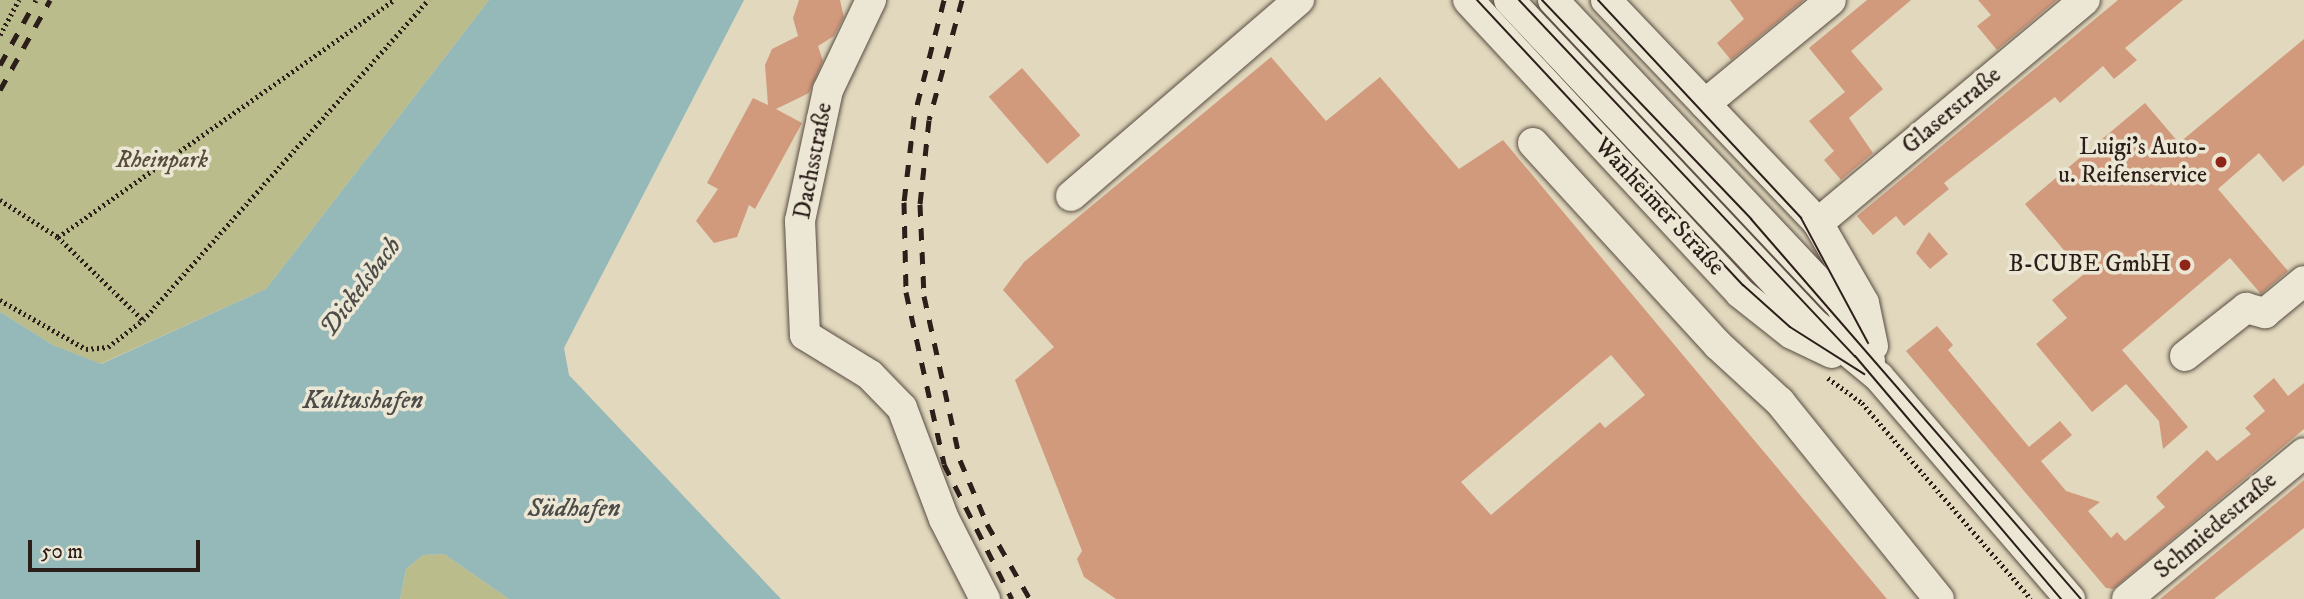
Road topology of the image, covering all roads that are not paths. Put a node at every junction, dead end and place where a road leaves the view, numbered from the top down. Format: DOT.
graph roads {
  1 [pos="871,0"];
  2 [pos="1299,0"];
  3 [pos="1468,0"];
  4 [pos="1509,0"];
  5 [pos="1553,0"];
  6 [pos="1606,0"];
  7 [pos="1831,0"];
  8 [pos="2085,0"];
  9 [pos="1705,104"];
  10 [pos="1533,143"];
  11 [pos="1072,196"];
  12 [pos="1818,223"];
  13 [pos="2304,281"];
  14 [pos="2185,356"];
  15 [pos="1879,377"];
  16 [pos="2304,453"];
  17 [pos="985,599"];
  18 [pos="1939,599"];
  19 [pos="2070,599"];
  20 [pos="2127,599"];
  1 -- 17 [label="street, Dachsstraße"];
  2 -- 11 [label="street"];
  3 -- 15 [label="street, Wanheimer Straße"];
  4 -- 15 [label="street, Wanheimer Straße"];
  5 -- 15 [label="street, Wanheimer Straße"];
  6 -- 9 [label="street, Wanheimer Straße"];
  7 -- 9 [label="street"];
  8 -- 12 [label="street, Glaserstraße"];
  9 -- 12 [label="street, Wanheimer Straße"];
  10 -- 18 [label="street"];
  12 -- 15 [label="street, Wanheimer Straße"];
  13 -- 14 [label="street"];
  15 -- 19 [label="street, Wanheimer Straße"];
  16 -- 20 [label="street, Schmiedestraße"];
}
